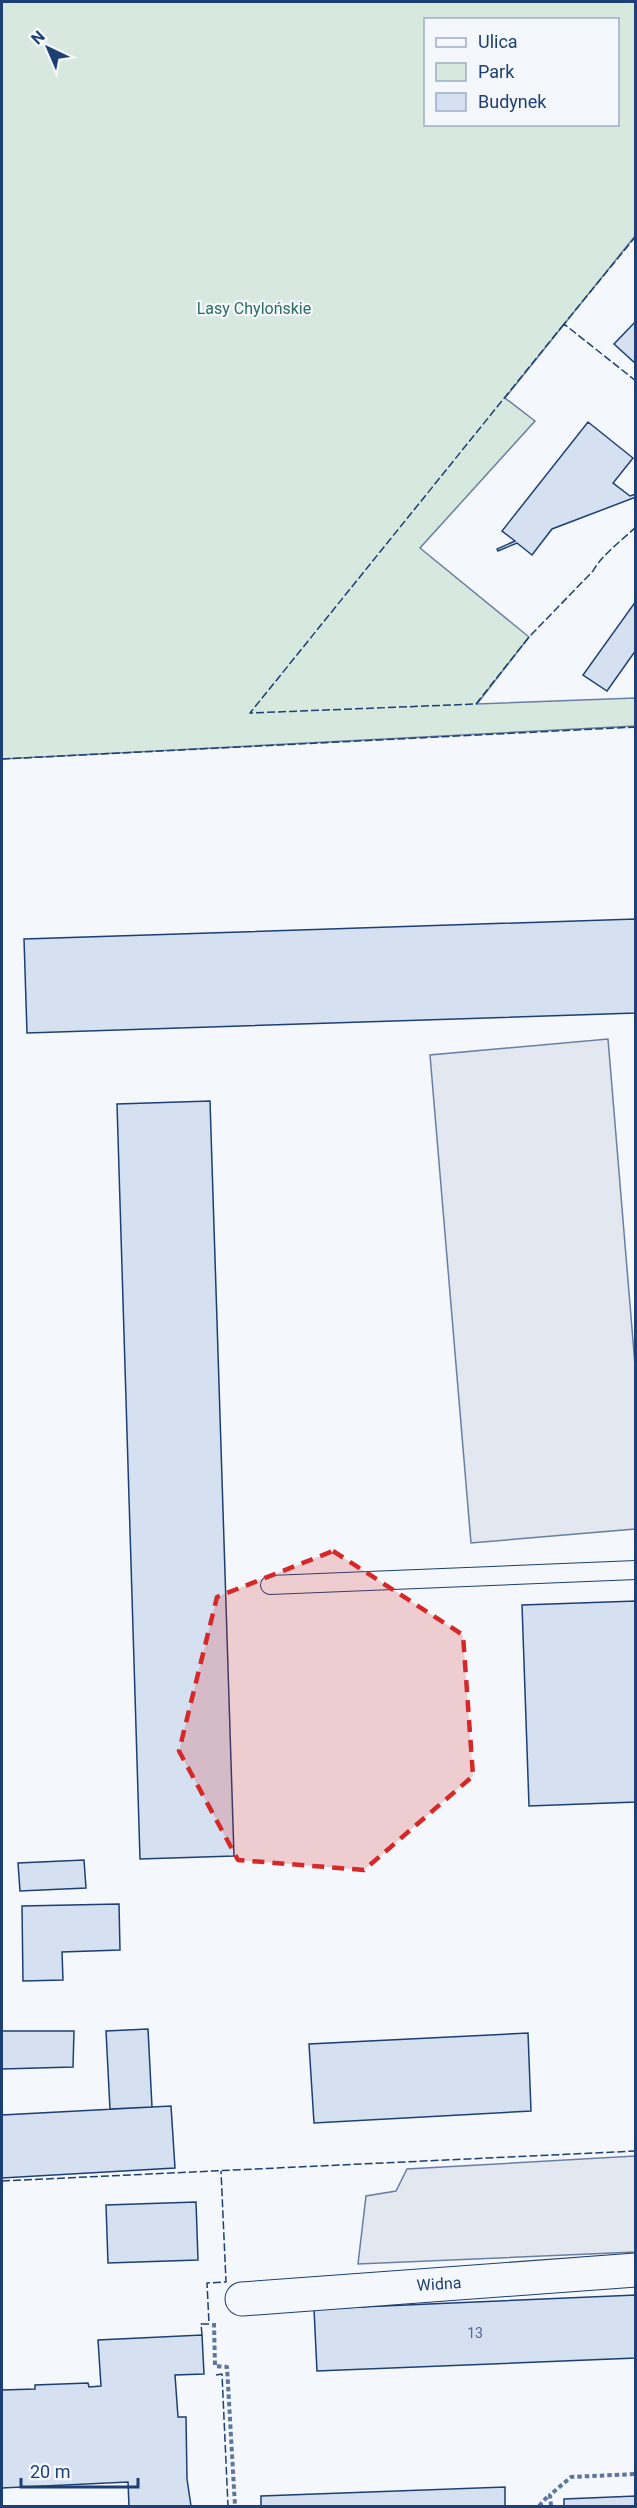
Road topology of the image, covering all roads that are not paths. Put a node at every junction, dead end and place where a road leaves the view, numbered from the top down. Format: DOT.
graph roads {
  1 [pos="636,1570"];
  2 [pos="270,1585"];
  3 [pos="636,2270"];
  4 [pos="243,2299"];
  1 -- 2 [label="lane"];
  3 -- 4 [label="street, Widna"];
}
